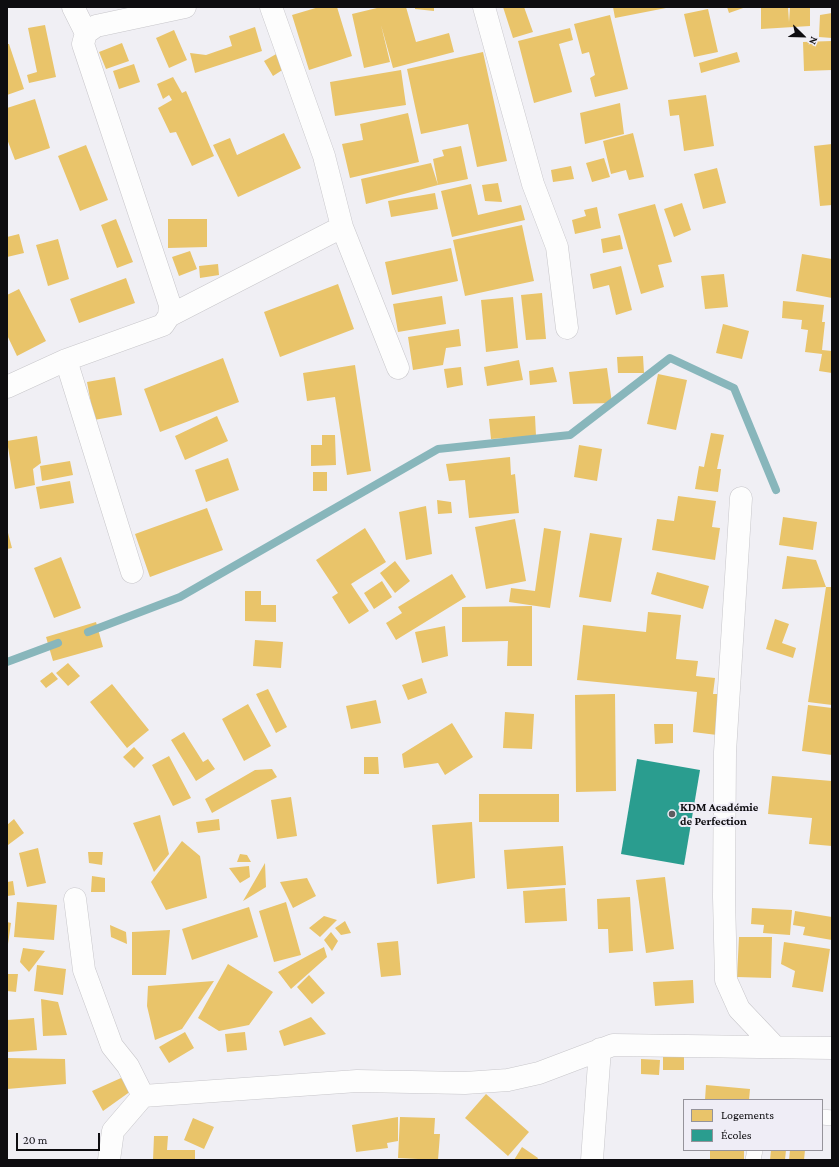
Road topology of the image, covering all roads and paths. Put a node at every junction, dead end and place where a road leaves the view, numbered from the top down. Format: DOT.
graph roads {
  1 [pos="73,7"];
  2 [pos="185,7"];
  3 [pos="271,7"];
  4 [pos="484,7"];
  5 [pos="86,33"];
  6 [pos="342,227"];
  7 [pos="169,316"];
  8 [pos="568,328"];
  9 [pos="66,360"];
  10 [pos="398,368"];
  11 [pos="7,387"];
  12 [pos="741,498"];
  13 [pos="132,572"];
  14 [pos="75,899"];
  15 [pos="775,1047"];
  16 [pos="832,1048"];
  17 [pos="600,1049"];
  18 [pos="143,1096"];
  19 [pos="109,1160"];
  20 [pos="592,1160"];
  1 -- 5 [label="street"];
  2 -- 5 [label="street"];
  3 -- 6 [label="street"];
  4 -- 8 [label="street"];
  5 -- 7 [label="street"];
  6 -- 7 [label="street"];
  6 -- 10 [label="street"];
  7 -- 9 [label="street"];
  9 -- 11 [label="street"];
  9 -- 13 [label="street"];
  12 -- 15 [label="street"];
  14 -- 18 [label="street"];
  15 -- 16 [label="street"];
  15 -- 17 [label="street"];
  17 -- 18 [label="street"];
  17 -- 20 [label="street"];
  18 -- 19 [label="street"];
}
